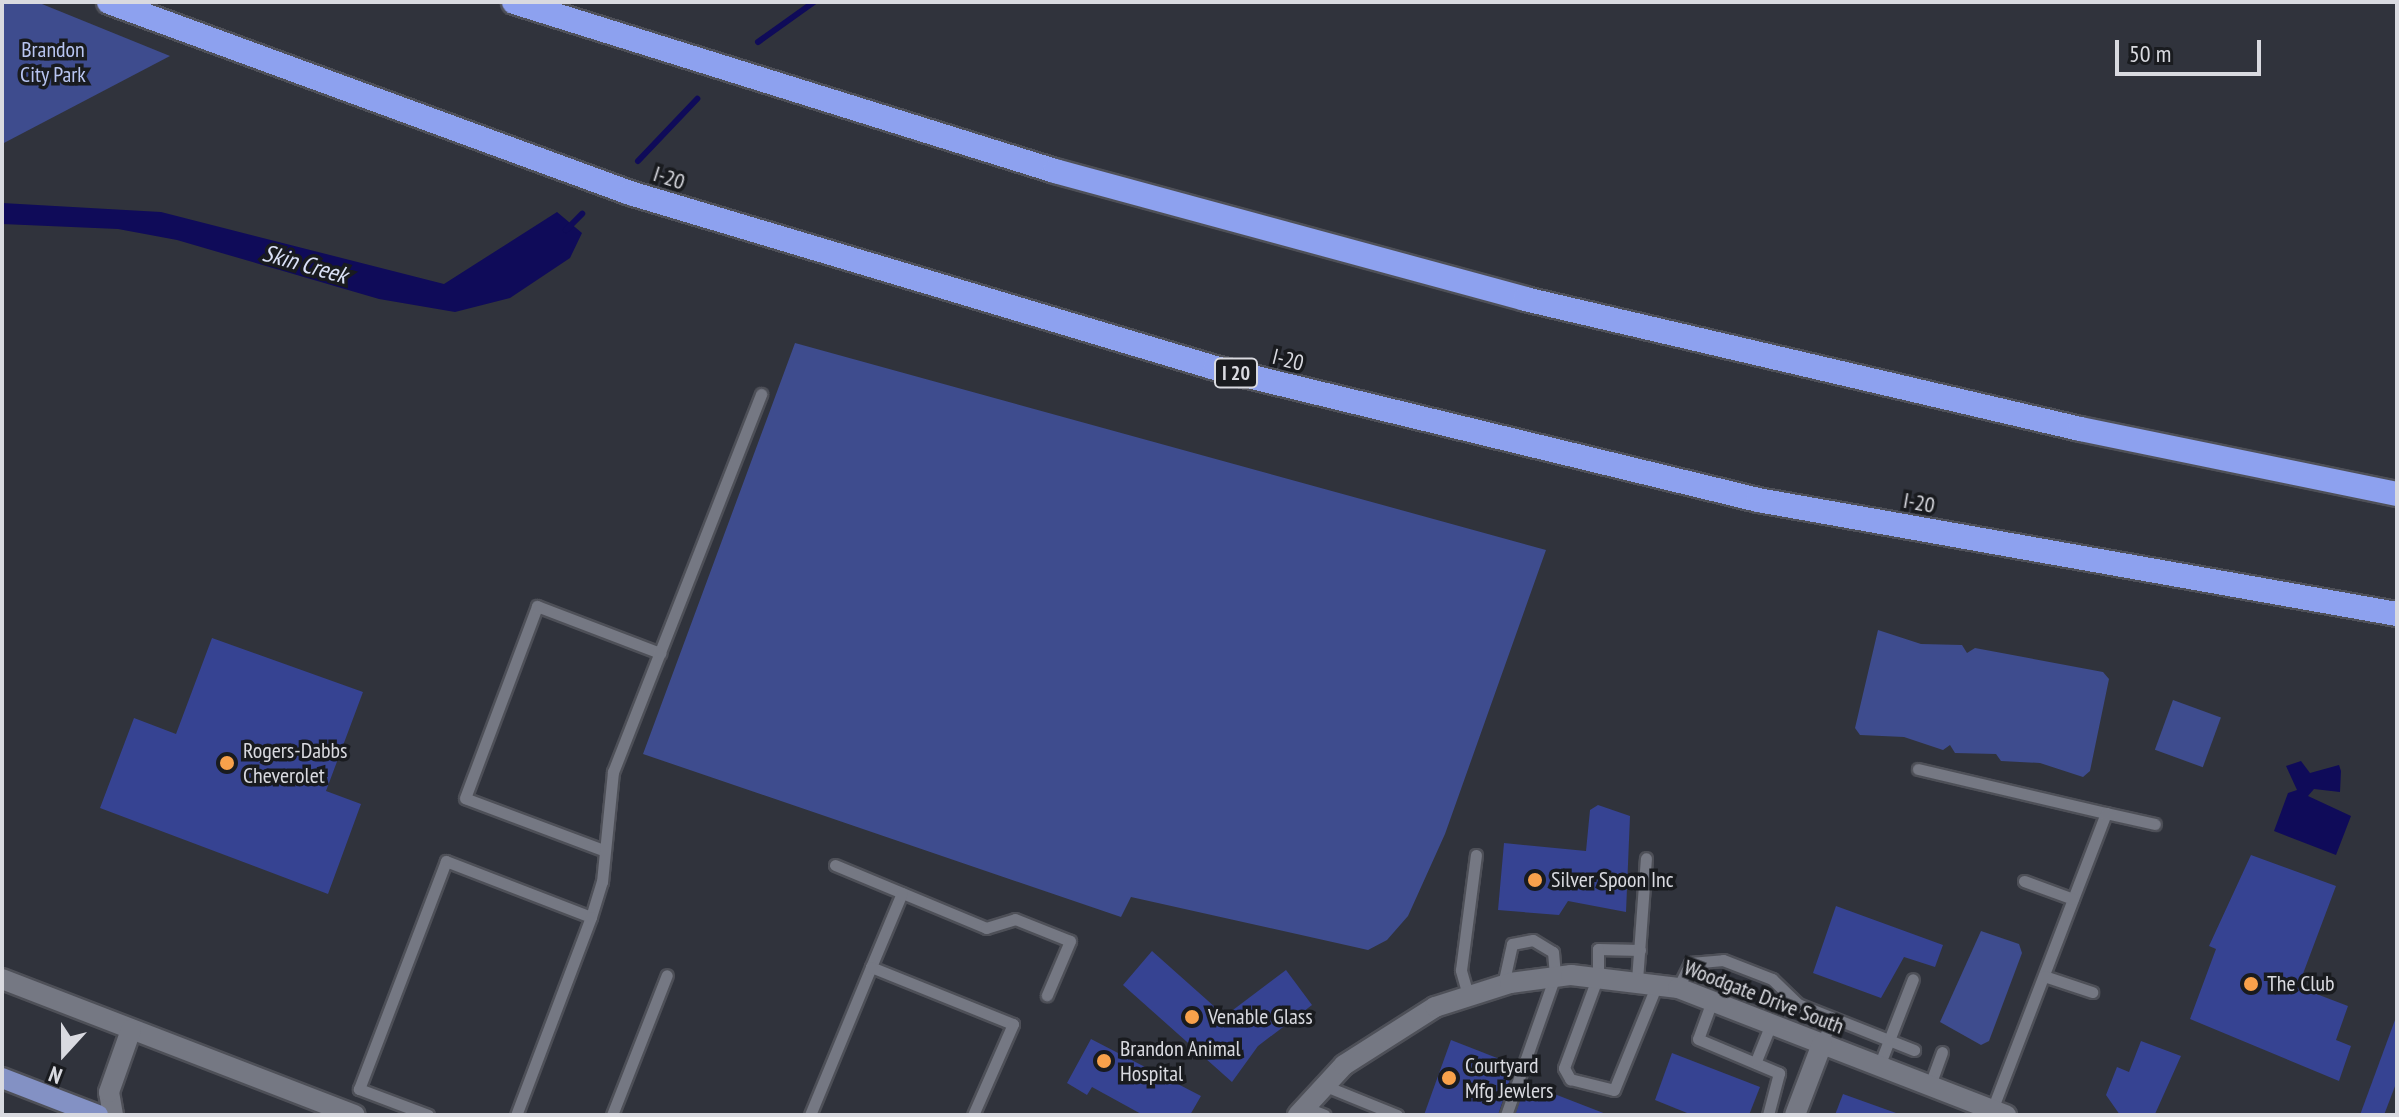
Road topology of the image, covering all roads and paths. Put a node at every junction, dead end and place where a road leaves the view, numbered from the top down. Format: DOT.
graph roads {
  1 [pos="109,2"];
  2 [pos="514,2"];
  3 [pos="761,394"];
  4 [pos="2397,494"];
  5 [pos="2397,614"];
  6 [pos="660,653"];
  7 [pos="1918,769"];
  8 [pos="2106,813"];
  9 [pos="2155,824"];
  10 [pos="603,850"];
  11 [pos="1476,855"];
  12 [pos="1646,858"];
  13 [pos="835,865"];
  14 [pos="2024,881"];
  15 [pos="902,893"];
  16 [pos="2073,899"];
  17 [pos="591,917"];
  18 [pos="1640,950"];
  19 [pos="871,967"];
  20 [pos="667,975"];
  21 [pos="1555,976"];
  22 [pos="1598,976"];
  23 [pos="2044,976"];
  24 [pos="2,979"];
  25 [pos="1913,979"];
  26 [pos="1647,982"];
  27 [pos="1503,985"];
  28 [pos="1678,988"];
  29 [pos="2092,992"];
  30 [pos="1047,995"];
  31 [pos="1468,995"];
  32 [pos="1712,1001"];
  33 [pos="1832,1018"];
  34 [pos="1771,1024"];
  35 [pos="131,1030"];
  36 [pos="1889,1040"];
  37 [pos="1822,1044"];
  38 [pos="1914,1050"];
  39 [pos="1942,1052"];
  40 [pos="1756,1061"];
  41 [pos="1879,1066"];
  42 [pos="2,1078"];
  43 [pos="1322,1085"];
  44 [pos="1930,1085"];
  45 [pos="1301,1111"];
  46 [pos="1999,1112"];
  47 [pos="98,1115"];
  48 [pos="113,1115"];
  49 [pos="355,1115"];
  50 [pos="428,1115"];
  51 [pos="516,1115"];
  52 [pos="612,1115"];
  53 [pos="810,1115"];
  54 [pos="973,1115"];
  55 [pos="1325,1115"];
  56 [pos="1397,1115"];
  57 [pos="1506,1115"];
  58 [pos="1768,1115"];
  59 [pos="1795,1115"];
  1 -- 5 [label="highway, I-20 / I 20"];
  2 -- 4 [label="highway"];
  3 -- 6 [label="lane"];
  6 -- 10 [label="lane"];
  6 -- 10 [label="lane"];
  7 -- 8 [label="lane"];
  8 -- 9 [label="lane"];
  8 -- 16 [label="lane"];
  10 -- 17 [label="lane"];
  11 -- 31 [label="lane"];
  12 -- 18 [label="lane"];
  13 -- 15 [label="lane"];
  14 -- 16 [label="lane"];
  15 -- 19 [label="lane"];
  15 -- 30 [label="lane"];
  16 -- 23 [label="lane"];
  17 -- 50 [label="lane"];
  17 -- 51 [label="lane"];
  18 -- 22 [label="lane"];
  18 -- 26 [label="lane"];
  19 -- 53 [label="lane"];
  19 -- 54 [label="lane"];
  20 -- 52 [label="lane"];
  21 -- 22 [label="street, Woodgate Drive South"];
  21 -- 27 [label="street, Woodgate Drive South"];
  21 -- 27 [label="lane"];
  21 -- 57 [label="lane"];
  22 -- 26 [label="street, Woodgate Drive South"];
  22 -- 26 [label="lane"];
  23 -- 29 [label="lane"];
  23 -- 46 [label="lane"];
  24 -- 35 [label="street"];
  25 -- 36 [label="lane"];
  26 -- 28 [label="street, Woodgate Drive South"];
  27 -- 31 [label="street, Woodgate Drive South"];
  28 -- 32 [label="street, Woodgate Drive South"];
  28 -- 33 [label="lane"];
  31 -- 43 [label="street, Woodgate Drive South"];
  32 -- 34 [label="street, Woodgate Drive South"];
  32 -- 40 [label="lane"];
  33 -- 36 [label="lane"];
  33 -- 37 [label="lane"];
  34 -- 37 [label="street, Woodgate Drive South"];
  34 -- 40 [label="lane"];
  35 -- 48 [label="street"];
  35 -- 49 [label="street"];
  36 -- 38 [label="lane"];
  36 -- 41 [label="lane"];
  37 -- 41 [label="street, Woodgate Drive South"];
  37 -- 59 [label="street"];
  39 -- 44 [label="lane"];
  40 -- 58 [label="lane"];
  41 -- 44 [label="street, Woodgate Drive South"];
  42 -- 47 [label="main road"];
  43 -- 45 [label="street, Woodgate Drive South"];
  43 -- 56 [label="lane"];
  44 -- 46 [label="street, Woodgate Drive South"];
  45 -- 55 [label="lane"];
}
